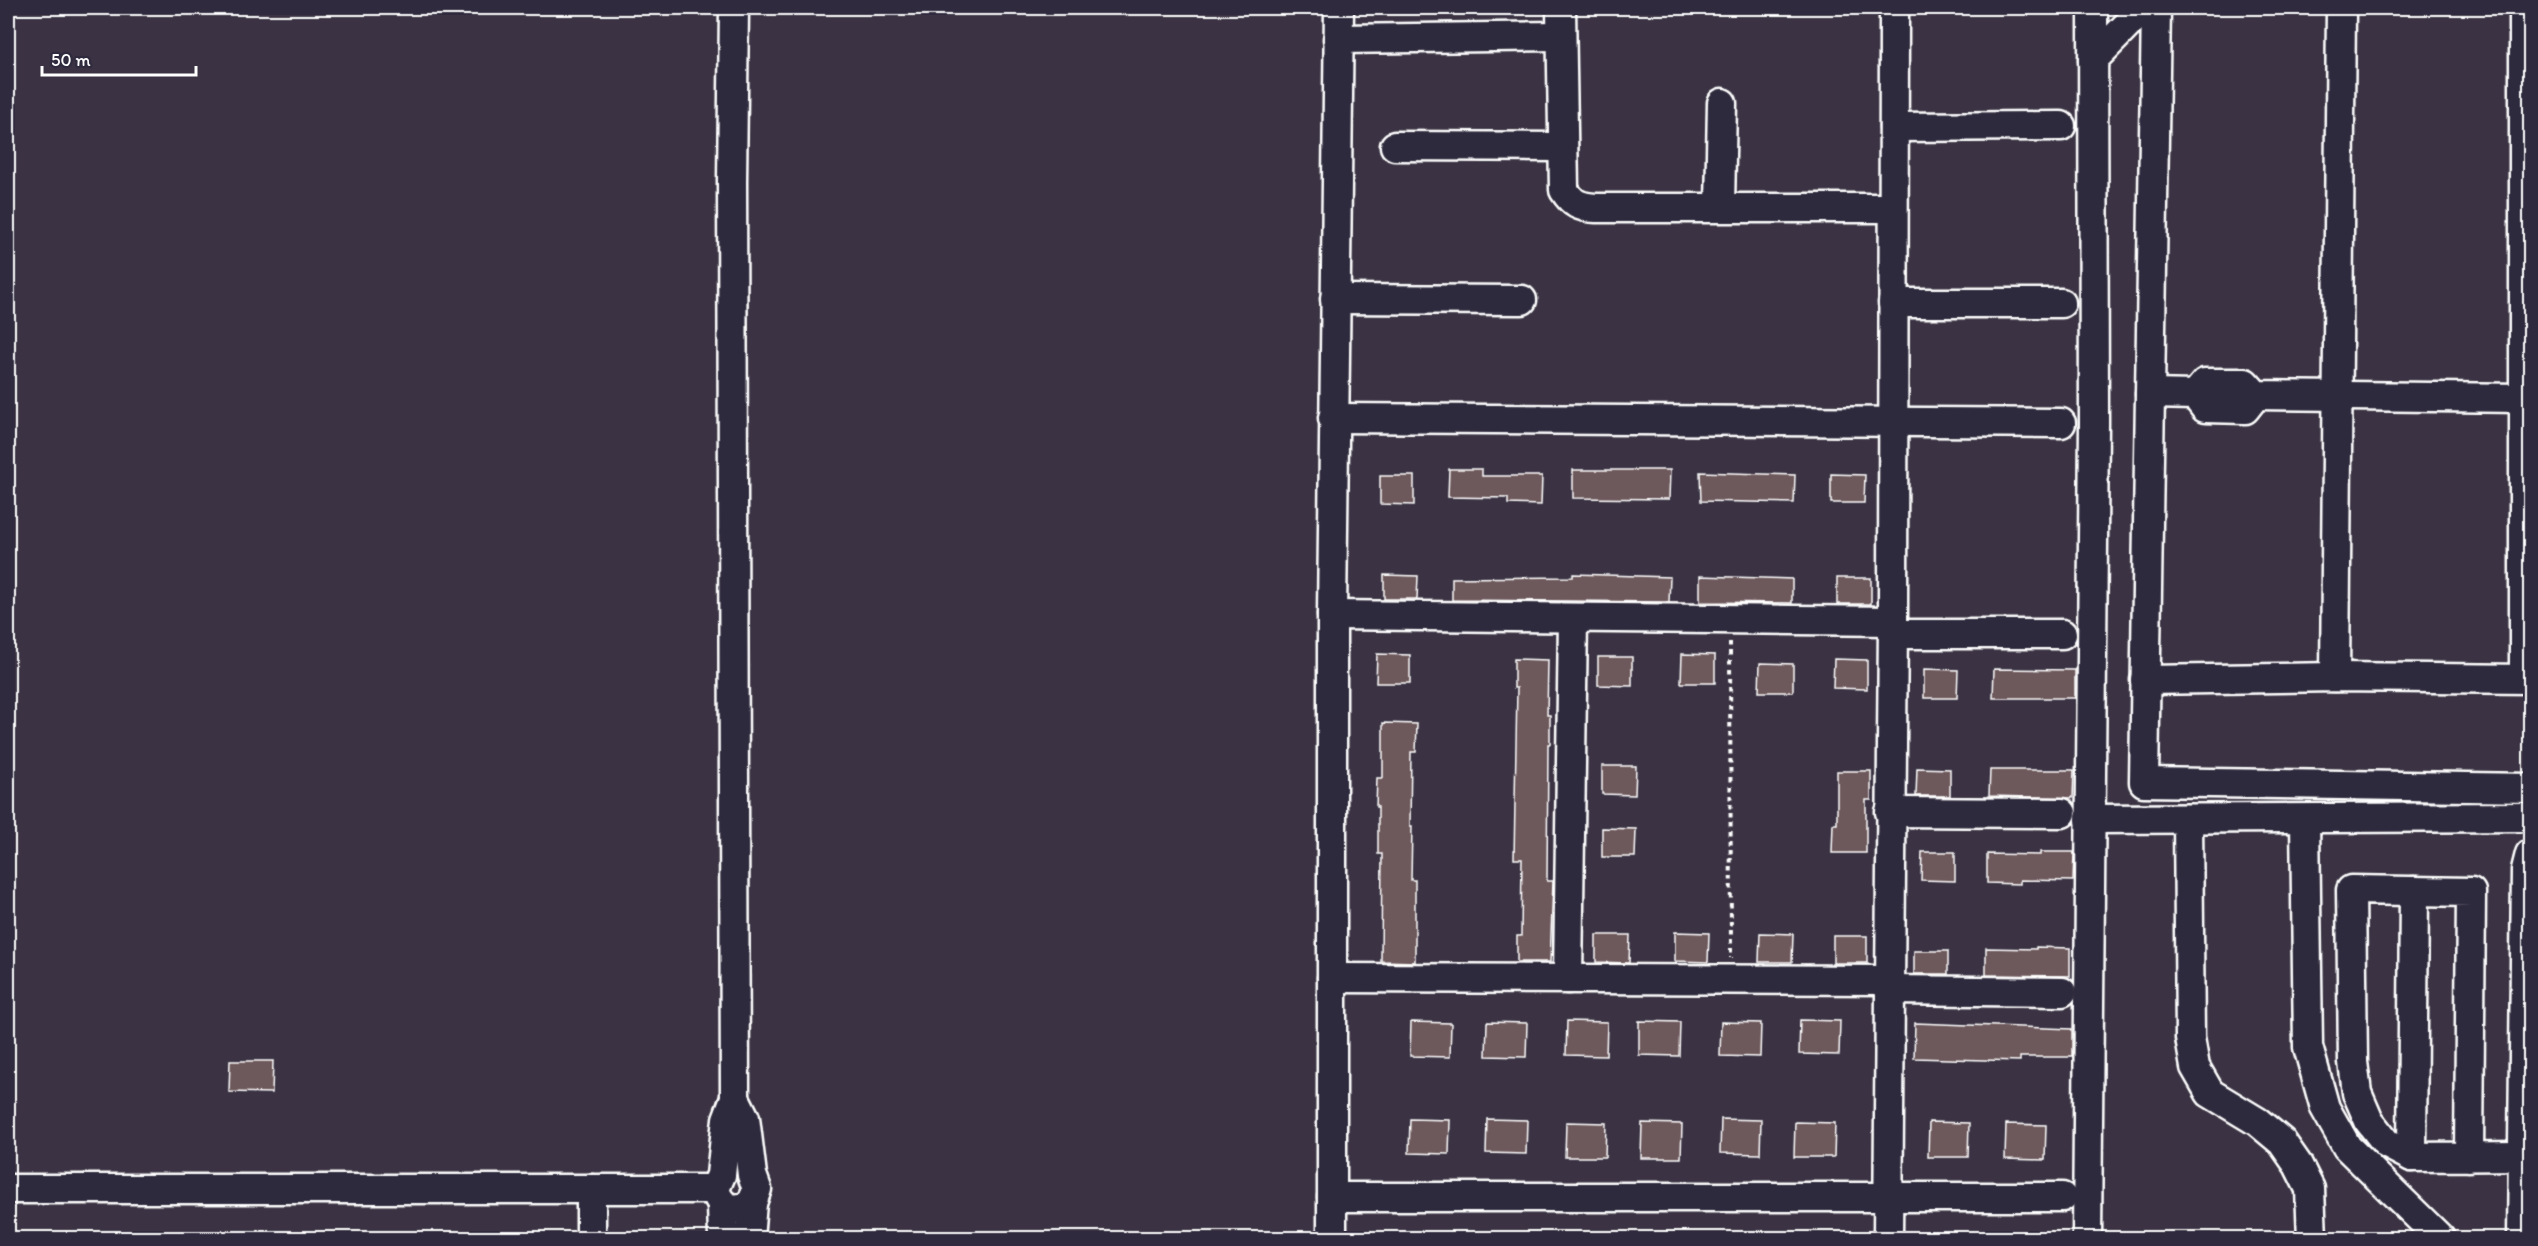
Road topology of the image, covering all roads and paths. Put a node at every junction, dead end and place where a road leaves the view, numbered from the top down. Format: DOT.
graph roads {
  1 [pos="734,8"];
  2 [pos="1338,8"];
  3 [pos="1561,8"];
  4 [pos="1894,8"];
  5 [pos="2093,8"];
  6 [pos="2144,8"];
  7 [pos="2156,8"];
  8 [pos="2341,8"];
  9 [pos="2524,8"];
  10 [pos="1561,36"];
  11 [pos="1338,39"];
  12 [pos="2092,60"];
  13 [pos="1722,103"];
  14 [pos="2061,126"];
  15 [pos="1893,127"];
  16 [pos="1395,146"];
  17 [pos="1563,147"];
  18 [pos="2527,172"];
  19 [pos="1720,207"];
  20 [pos="1893,208"];
  21 [pos="1335,298"];
  22 [pos="1522,300"];
  23 [pos="1893,303"];
  24 [pos="2061,303"];
  25 [pos="2527,356"];
  26 [pos="2150,394"];
  27 [pos="2338,396"];
  28 [pos="2523,398"];
  29 [pos="1333,418"];
  30 [pos="1892,423"];
  31 [pos="2061,423"];
  32 [pos="2527,493"];
  33 [pos="1332,615"];
  34 [pos="1574,618"];
  35 [pos="1730,620"];
  36 [pos="1893,628"];
  37 [pos="2062,634"];
  38 [pos="2335,676"];
  39 [pos="2527,679"];
  40 [pos="2145,680"];
  41 [pos="2530,788"];
  42 [pos="1890,812"];
  43 [pos="2062,813"];
  44 [pos="2521,817"];
  45 [pos="2091,819"];
  46 [pos="2188,819"];
  47 [pos="2305,820"];
  48 [pos="2528,862"];
  49 [pos="2414,891"];
  50 [pos="2528,948"];
  51 [pos="1332,978"];
  52 [pos="1568,979"];
  53 [pos="1731,980"];
  54 [pos="1889,985"];
  55 [pos="2062,992"];
  56 [pos="2527,1036"];
  57 [pos="2527,1081"];
  58 [pos="735,1098"];
  59 [pos="2469,1156"];
  60 [pos="2523,1156"];
  61 [pos="2412,1157"];
  62 [pos="752,1175"];
  63 [pos="8,1189"];
  64 [pos="591,1189"];
  65 [pos="719,1189"];
  66 [pos="1888,1196"];
  67 [pos="1332,1197"];
  68 [pos="2062,1197"];
  69 [pos="752,1203"];
  70 [pos="2519,1224"];
  71 [pos="591,1239"];
  72 [pos="723,1239"];
  73 [pos="748,1239"];
  74 [pos="1332,1239"];
  75 [pos="1888,1239"];
  76 [pos="2087,1239"];
  77 [pos="2312,1239"];
  78 [pos="2440,1239"];
  1 -- 58 [label="street"];
  2 -- 11 [label="street"];
  3 -- 10 [label="street"];
  4 -- 15 [label="street"];
  5 -- 12 [label="street"];
  6 -- 12 [label="street"];
  7 -- 26 [label="street"];
  8 -- 27 [label="street"];
  9 -- 18 [label="street"];
  10 -- 11 [label="street"];
  10 -- 17 [label="street"];
  11 -- 21 [label="street"];
  12 -- 45 [label="street"];
  13 -- 19 [label="street"];
  14 -- 15 [label="street"];
  15 -- 20 [label="street"];
  16 -- 17 [label="street"];
  17 -- 19 [label="street"];
  18 -- 25 [label="street"];
  19 -- 20 [label="street"];
  20 -- 23 [label="street"];
  21 -- 22 [label="street"];
  21 -- 29 [label="street"];
  23 -- 24 [label="street"];
  23 -- 30 [label="street"];
  25 -- 28 [label="street"];
  26 -- 27 [label="street"];
  26 -- 40 [label="street"];
  27 -- 28 [label="street"];
  27 -- 38 [label="street"];
  28 -- 32 [label="street"];
  29 -- 30 [label="street"];
  29 -- 33 [label="street"];
  30 -- 31 [label="street"];
  30 -- 36 [label="street"];
  32 -- 39 [label="street"];
  33 -- 34 [label="street"];
  33 -- 51 [label="street"];
  34 -- 35 [label="street"];
  34 -- 52 [label="street"];
  35 -- 36 [label="street"];
  35 -- 53 [label="path"];
  36 -- 37 [label="street"];
  36 -- 42 [label="street"];
  38 -- 39 [label="street"];
  38 -- 40 [label="street"];
  40 -- 41 [label="street"];
  42 -- 43 [label="street"];
  42 -- 54 [label="street"];
  44 -- 47 [label="street"];
  44 -- 48 [label="street"];
  45 -- 46 [label="street"];
  45 -- 76 [label="street"];
  46 -- 47 [label="street"];
  46 -- 77 [label="street"];
  47 -- 78 [label="street"];
  48 -- 50 [label="street"];
  49 -- 59 [label="street"];
  49 -- 61 [label="street"];
  49 -- 61 [label="street"];
  50 -- 56 [label="street"];
  51 -- 52 [label="street"];
  51 -- 67 [label="street"];
  52 -- 53 [label="street"];
  53 -- 54 [label="street"];
  54 -- 55 [label="street"];
  54 -- 66 [label="street"];
  56 -- 57 [label="street"];
  57 -- 60 [label="street"];
  58 -- 62 [label="street"];
  58 -- 65 [label="street"];
  59 -- 60 [label="street"];
  59 -- 61 [label="street"];
  60 -- 70 [label="street"];
  62 -- 65 [label="street"];
  62 -- 69 [label="street"];
  63 -- 64 [label="street"];
  64 -- 65 [label="street"];
  64 -- 71 [label="street"];
  65 -- 69 [label="street"];
  65 -- 72 [label="street"];
  66 -- 67 [label="street"];
  66 -- 68 [label="street"];
  66 -- 75 [label="street"];
  67 -- 74 [label="street"];
  69 -- 73 [label="street"];
}
